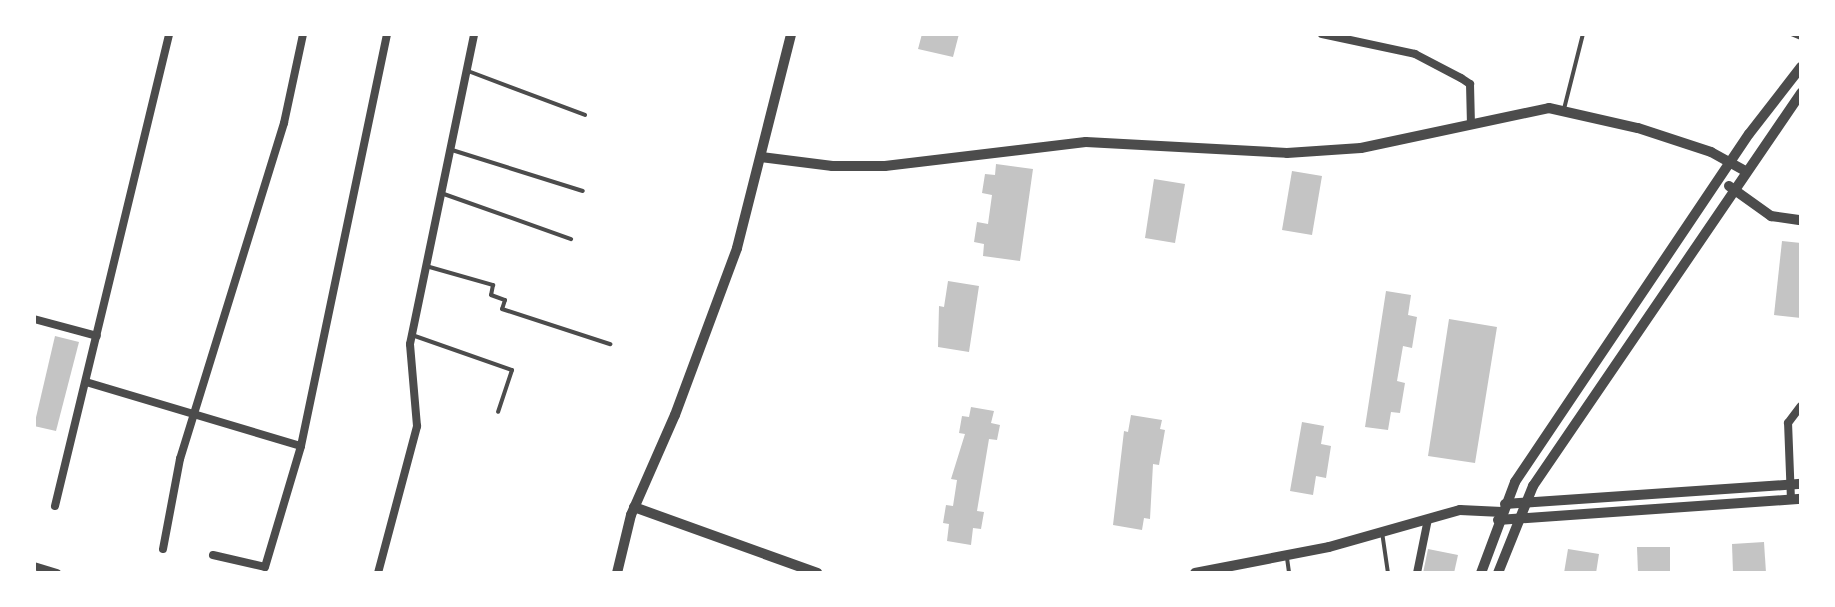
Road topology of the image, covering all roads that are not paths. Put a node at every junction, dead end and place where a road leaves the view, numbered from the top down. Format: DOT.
graph roads {
  1 [pos="169,34"];
  2 [pos="303,34"];
  3 [pos="387,34"];
  4 [pos="474,34"];
  5 [pos="791,34"];
  6 [pos="1322,34"];
  7 [pos="1583,34"];
  8 [pos="1791,34"];
  9 [pos="1801,38"];
  10 [pos="1801,67"];
  11 [pos="466,70"];
  12 [pos="1801,93"];
  13 [pos="1564,110"];
  14 [pos="585,115"];
  15 [pos="1471,124"];
  16 [pos="450,149"];
  17 [pos="761,157"];
  18 [pos="1730,162"];
  19 [pos="1744,170"];
  20 [pos="1719,179"];
  21 [pos="1732,189"];
  22 [pos="583,191"];
  23 [pos="441,193"];
  24 [pos="1801,220"];
  25 [pos="571,239"];
  26 [pos="426,266"];
  27 [pos="34,319"];
  28 [pos="412,335"];
  29 [pos="97,336"];
  30 [pos="610,344"];
  31 [pos="86,382"];
  32 [pos="1801,406"];
  33 [pos="498,412"];
  34 [pos="195,414"];
  35 [pos="301,446"];
  36 [pos="1796,484"];
  37 [pos="1796,499"];
  38 [pos="1524,503"];
  39 [pos="55,506"];
  40 [pos="634,507"];
  41 [pos="1502,512"];
  42 [pos="1428,519"];
  43 [pos="1516,519"];
  44 [pos="1382,532"];
  45 [pos="163,549"];
  46 [pos="213,555"];
  47 [pos="1286,555"];
  48 [pos="34,566"];
  49 [pos="57,573"];
  50 [pos="378,573"];
  51 [pos="617,573"];
  52 [pos="817,573"];
  53 [pos="1195,573"];
  54 [pos="1289,573"];
  55 [pos="1388,573"];
  56 [pos="1417,573"];
  57 [pos="1481,573"];
  58 [pos="1498,573"];
  1 -- 29 [label="street"];
  2 -- 34 [label="street"];
  3 -- 35 [label="street"];
  4 -- 11 [label="street"];
  5 -- 17 [label="street"];
  6 -- 15 [label="street"];
  7 -- 13 [label="lane"];
  8 -- 9 [label="lane"];
  10 -- 18 [label="street"];
  11 -- 14 [label="lane"];
  11 -- 16 [label="street"];
  12 -- 19 [label="street"];
  13 -- 15 [label="street"];
  13 -- 18 [label="street"];
  15 -- 17 [label="street"];
  16 -- 22 [label="lane"];
  16 -- 23 [label="street"];
  17 -- 40 [label="street"];
  18 -- 19 [label="street"];
  18 -- 20 [label="street"];
  19 -- 21 [label="street"];
  20 -- 21 [label="street"];
  20 -- 41 [label="street"];
  21 -- 24 [label="street"];
  21 -- 38 [label="street"];
  23 -- 25 [label="lane"];
  23 -- 26 [label="street"];
  26 -- 28 [label="street"];
  26 -- 30 [label="lane"];
  27 -- 29 [label="street"];
  28 -- 33 [label="lane"];
  28 -- 50 [label="street"];
  29 -- 31 [label="street"];
  31 -- 34 [label="street"];
  31 -- 39 [label="street"];
  32 -- 36 [label="street"];
  34 -- 35 [label="street"];
  34 -- 45 [label="street"];
  35 -- 46 [label="street"];
  36 -- 37 [label="street"];
  36 -- 38 [label="street"];
  37 -- 43 [label="street"];
  38 -- 41 [label="street"];
  38 -- 43 [label="street"];
  40 -- 51 [label="street"];
  40 -- 52 [label="street"];
  41 -- 42 [label="street"];
  41 -- 43 [label="street"];
  41 -- 57 [label="street"];
  42 -- 44 [label="street"];
  42 -- 56 [label="street"];
  43 -- 58 [label="street"];
  44 -- 47 [label="street"];
  44 -- 55 [label="lane"];
  47 -- 53 [label="street"];
  47 -- 54 [label="lane"];
  48 -- 49 [label="street"];
}
